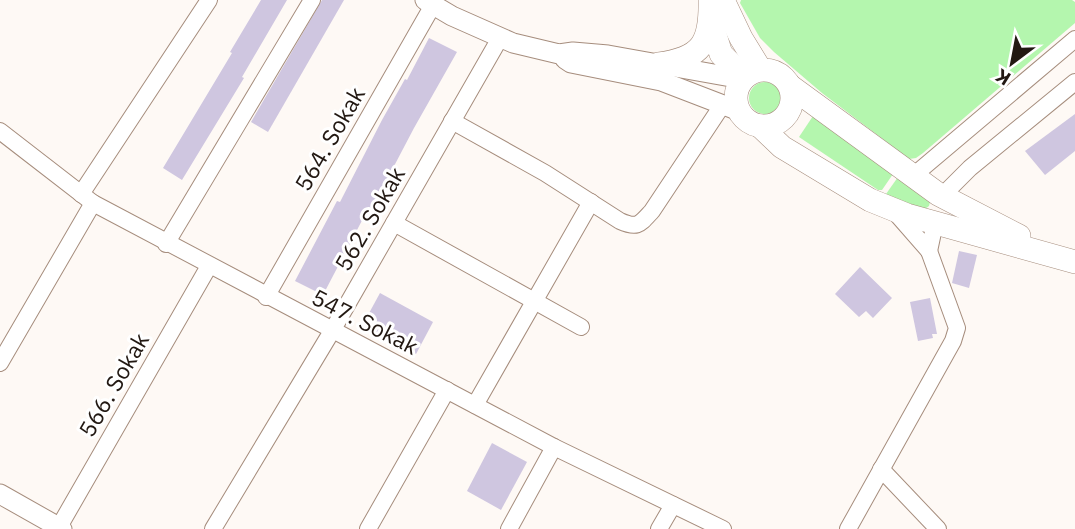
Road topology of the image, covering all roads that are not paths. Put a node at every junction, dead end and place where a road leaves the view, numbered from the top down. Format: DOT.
graph roads {
  1 [pos="209,0"];
  2 [pos="312,0"];
  3 [pos="723,0"];
  4 [pos="429,2"];
  5 [pos="455,8"];
  6 [pos="710,10"];
  7 [pos="500,38"];
  8 [pos="1075,38"];
  9 [pos="559,54"];
  10 [pos="659,64"];
  11 [pos="749,75"];
  12 [pos="1075,82"];
  13 [pos="790,86"];
  14 [pos="723,105"];
  15 [pos="452,121"];
  16 [pos="760,126"];
  17 [pos="0,131"];
  18 [pos="914,176"];
  19 [pos="942,195"];
  20 [pos="87,199"];
  21 [pos="591,202"];
  22 [pos="893,209"];
  23 [pos="394,223"];
  24 [pos="935,223"];
  25 [pos="166,244"];
  26 [pos="929,251"];
  27 [pos="1047,252"];
  28 [pos="1075,262"];
  29 [pos="209,266"];
  30 [pos="266,297"];
  31 [pos="533,301"];
  32 [pos="581,327"];
  33 [pos="332,331"];
  34 [pos="0,363"];
  35 [pos="447,390"];
  36 [pos="475,405"];
  37 [pos="555,447"];
  38 [pos="881,469"];
  39 [pos="0,494"];
  40 [pos="673,505"];
  41 [pos="60,528"];
  42 [pos="213,529"];
  43 [pos="368,529"];
  44 [pos="509,529"];
  45 [pos="660,529"];
  46 [pos="723,529"];
  47 [pos="848,529"];
  48 [pos="938,529"];
  1 -- 20 [label="street"];
  2 -- 25 [label="street"];
  3 -- 11 [label="main road"];
  4 -- 5 [label="street"];
  4 -- 30 [label="street, 564. Sokak"];
  5 -- 7 [label="street"];
  6 -- 10 [label="main road"];
  6 -- 11 [label="main road"];
  7 -- 9 [label="street"];
  7 -- 15 [label="street, 562. Sokak"];
  8 -- 18 [label="street"];
  9 -- 10 [label="street"];
  9 -- 14 [label="street"];
  10 -- 11 [label="street"];
  11 -- 13 [label="main road"];
  11 -- 14 [label="main road"];
  12 -- 19 [label="street"];
  13 -- 16 [label="main road"];
  13 -- 18 [label="main road"];
  14 -- 16 [label="main road"];
  14 -- 21 [label="street"];
  15 -- 21 [label="street"];
  15 -- 23 [label="street, 562. Sokak"];
  16 -- 22 [label="main road"];
  17 -- 20 [label="street, 547. Sokak"];
  18 -- 19 [label="main road"];
  19 -- 24 [label="main road"];
  19 -- 27 [label="main road"];
  20 -- 25 [label="street, 547. Sokak"];
  20 -- 34 [label="street"];
  21 -- 31 [label="street"];
  22 -- 24 [label="main road"];
  22 -- 26 [label="street"];
  23 -- 31 [label="street"];
  23 -- 33 [label="street, 562. Sokak"];
  24 -- 26 [label="street"];
  24 -- 27 [label="main road"];
  25 -- 29 [label="street, 547. Sokak"];
  26 -- 38 [label="street"];
  27 -- 28 [label="main road"];
  29 -- 30 [label="street, 547. Sokak"];
  29 -- 41 [label="street, 566. Sokak"];
  30 -- 33 [label="street, 547. Sokak"];
  31 -- 32 [label="street"];
  31 -- 36 [label="street"];
  33 -- 35 [label="street, 547. Sokak"];
  33 -- 42 [label="street, 562. Sokak"];
  35 -- 36 [label="street, 547. Sokak"];
  35 -- 43 [label="street"];
  36 -- 37 [label="street, 547. Sokak"];
  37 -- 40 [label="street, 547. Sokak"];
  37 -- 44 [label="street"];
  38 -- 47 [label="street"];
  38 -- 48 [label="street"];
  39 -- 41 [label="street"];
  40 -- 45 [label="street"];
  40 -- 46 [label="street, 547. Sokak"];
}
